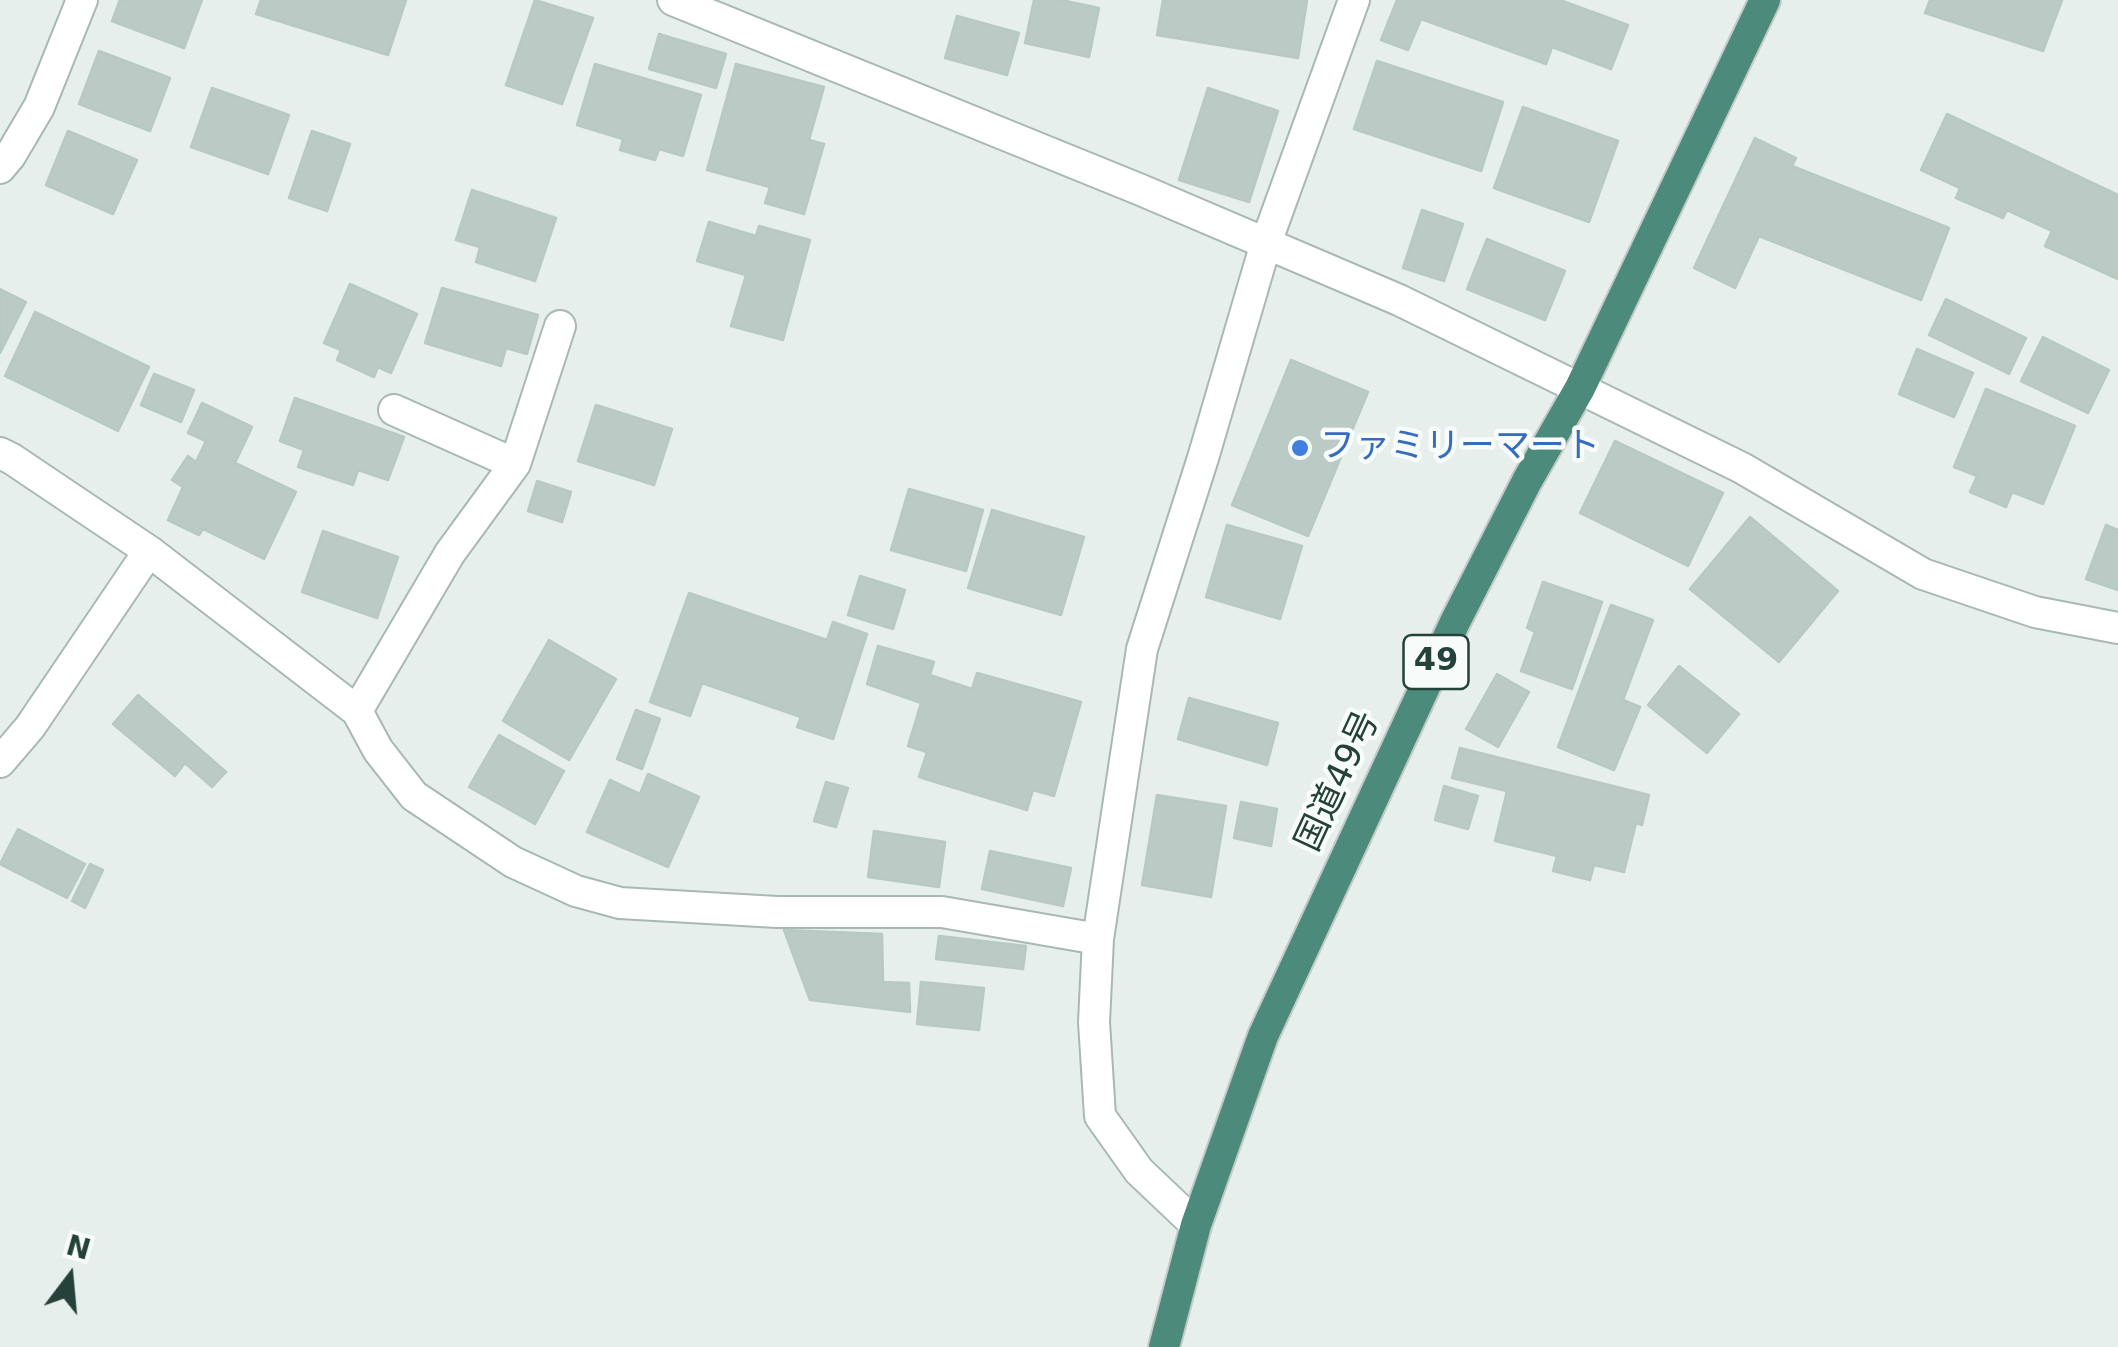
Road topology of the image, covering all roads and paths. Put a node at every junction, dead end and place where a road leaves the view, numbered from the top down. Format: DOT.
graph roads {
  1 [pos="82,0"];
  2 [pos="1354,0"];
  3 [pos="1765,0"];
  4 [pos="683,2"];
  5 [pos="0,168"];
  6 [pos="1266,243"];
  7 [pos="560,326"];
  8 [pos="1580,388"];
  9 [pos="394,410"];
  10 [pos="0,453"];
  11 [pos="515,464"];
  12 [pos="148,551"];
  13 [pos="2118,628"];
  14 [pos="357,710"];
  15 [pos="0,762"];
  16 [pos="1098,939"];
  17 [pos="1196,1225"];
  18 [pos="1164,1347"];
  1 -- 5 [label="street"];
  2 -- 6 [label="street"];
  3 -- 8 [label="highway, 国道49号 / 49"];
  4 -- 6 [label="street"];
  6 -- 8 [label="street"];
  6 -- 16 [label="street"];
  7 -- 11 [label="street"];
  8 -- 13 [label="street"];
  8 -- 17 [label="highway, 国道49号 / 49"];
  9 -- 11 [label="street"];
  10 -- 12 [label="street"];
  11 -- 14 [label="street"];
  12 -- 14 [label="street"];
  12 -- 15 [label="street"];
  14 -- 16 [label="street"];
  16 -- 17 [label="street"];
  17 -- 18 [label="highway, 国道49号 / 49"];
}
